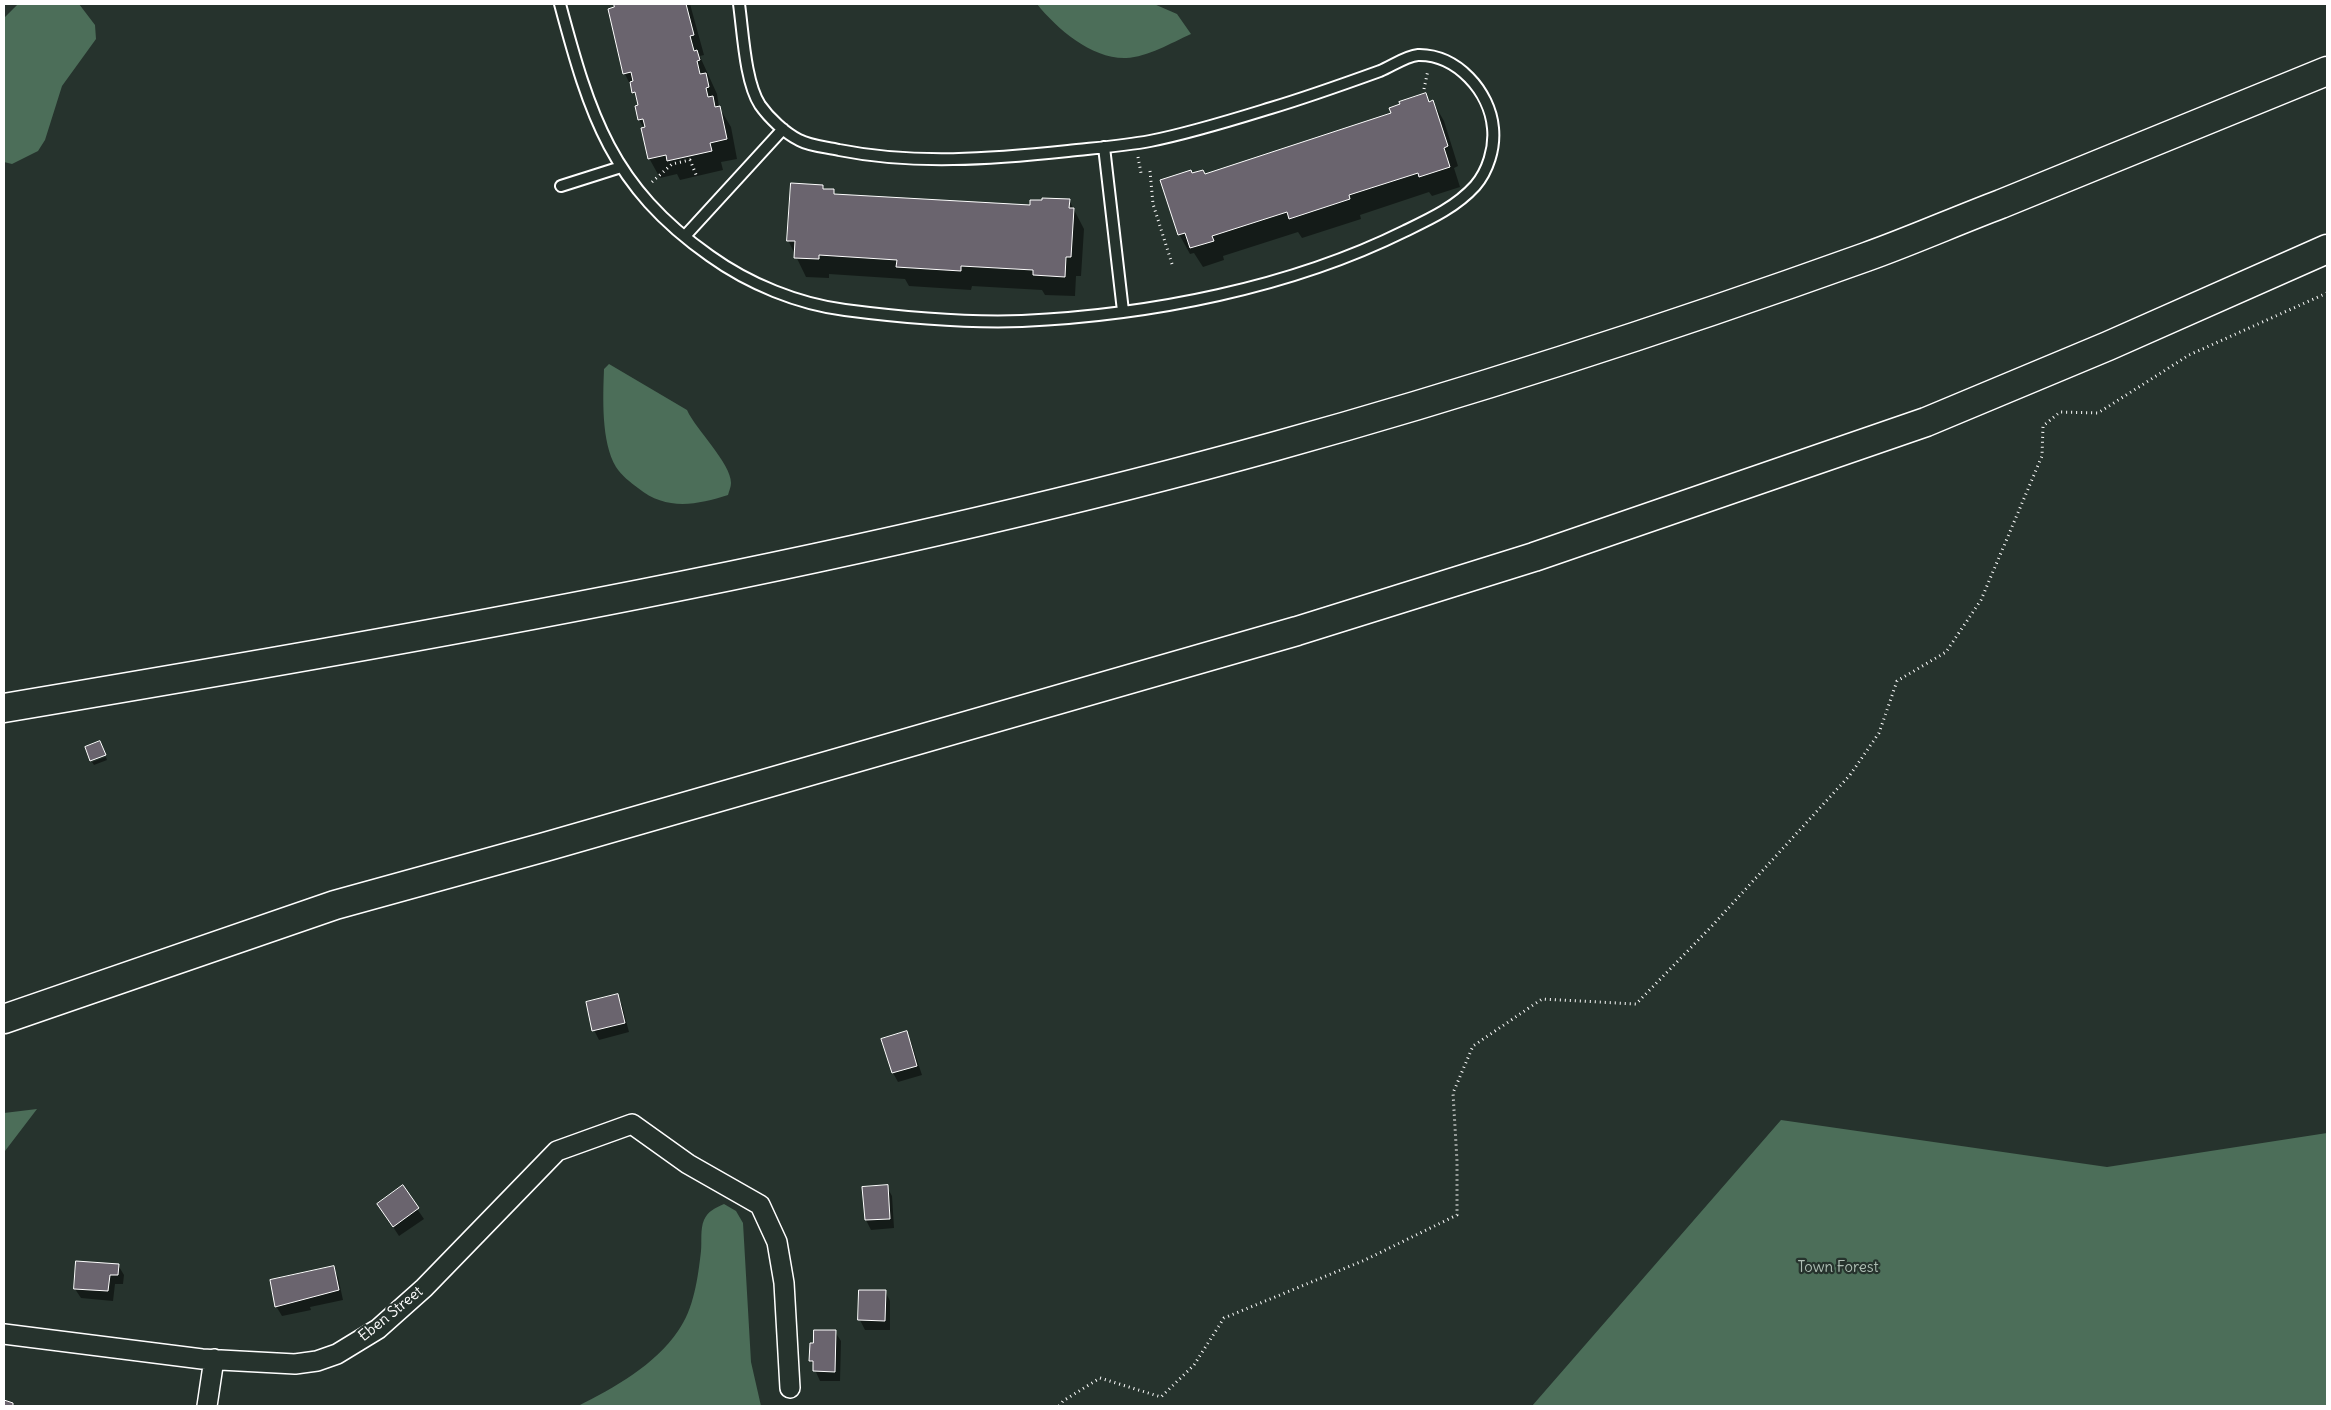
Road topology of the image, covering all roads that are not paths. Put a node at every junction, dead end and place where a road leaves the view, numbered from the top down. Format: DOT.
graph roads {
  1 [pos="560,4"];
  2 [pos="739,4"];
  3 [pos="2327,71"];
  4 [pos="783,129"];
  5 [pos="1104,147"];
  6 [pos="620,167"];
  7 [pos="561,186"];
  8 [pos="685,236"];
  9 [pos="2327,249"];
  10 [pos="1123,311"];
  11 [pos="4,708"];
  12 [pos="4,1019"];
  13 [pos="4,1334"];
  14 [pos="214,1359"];
  15 [pos="790,1388"];
  16 [pos="207,1406"];
  1 -- 6 [label="lane"];
  2 -- 4 [label="lane"];
  3 -- 11 [label="highway"];
  4 -- 5 [label="lane"];
  4 -- 8 [label="lane"];
  5 -- 10 [label="lane"];
  5 -- 10 [label="lane"];
  6 -- 7 [label="lane"];
  6 -- 8 [label="lane"];
  8 -- 10 [label="lane"];
  9 -- 12 [label="highway"];
  13 -- 14 [label="street, Eben Street"];
  14 -- 15 [label="street, Eben Street"];
  14 -- 16 [label="street"];
}
